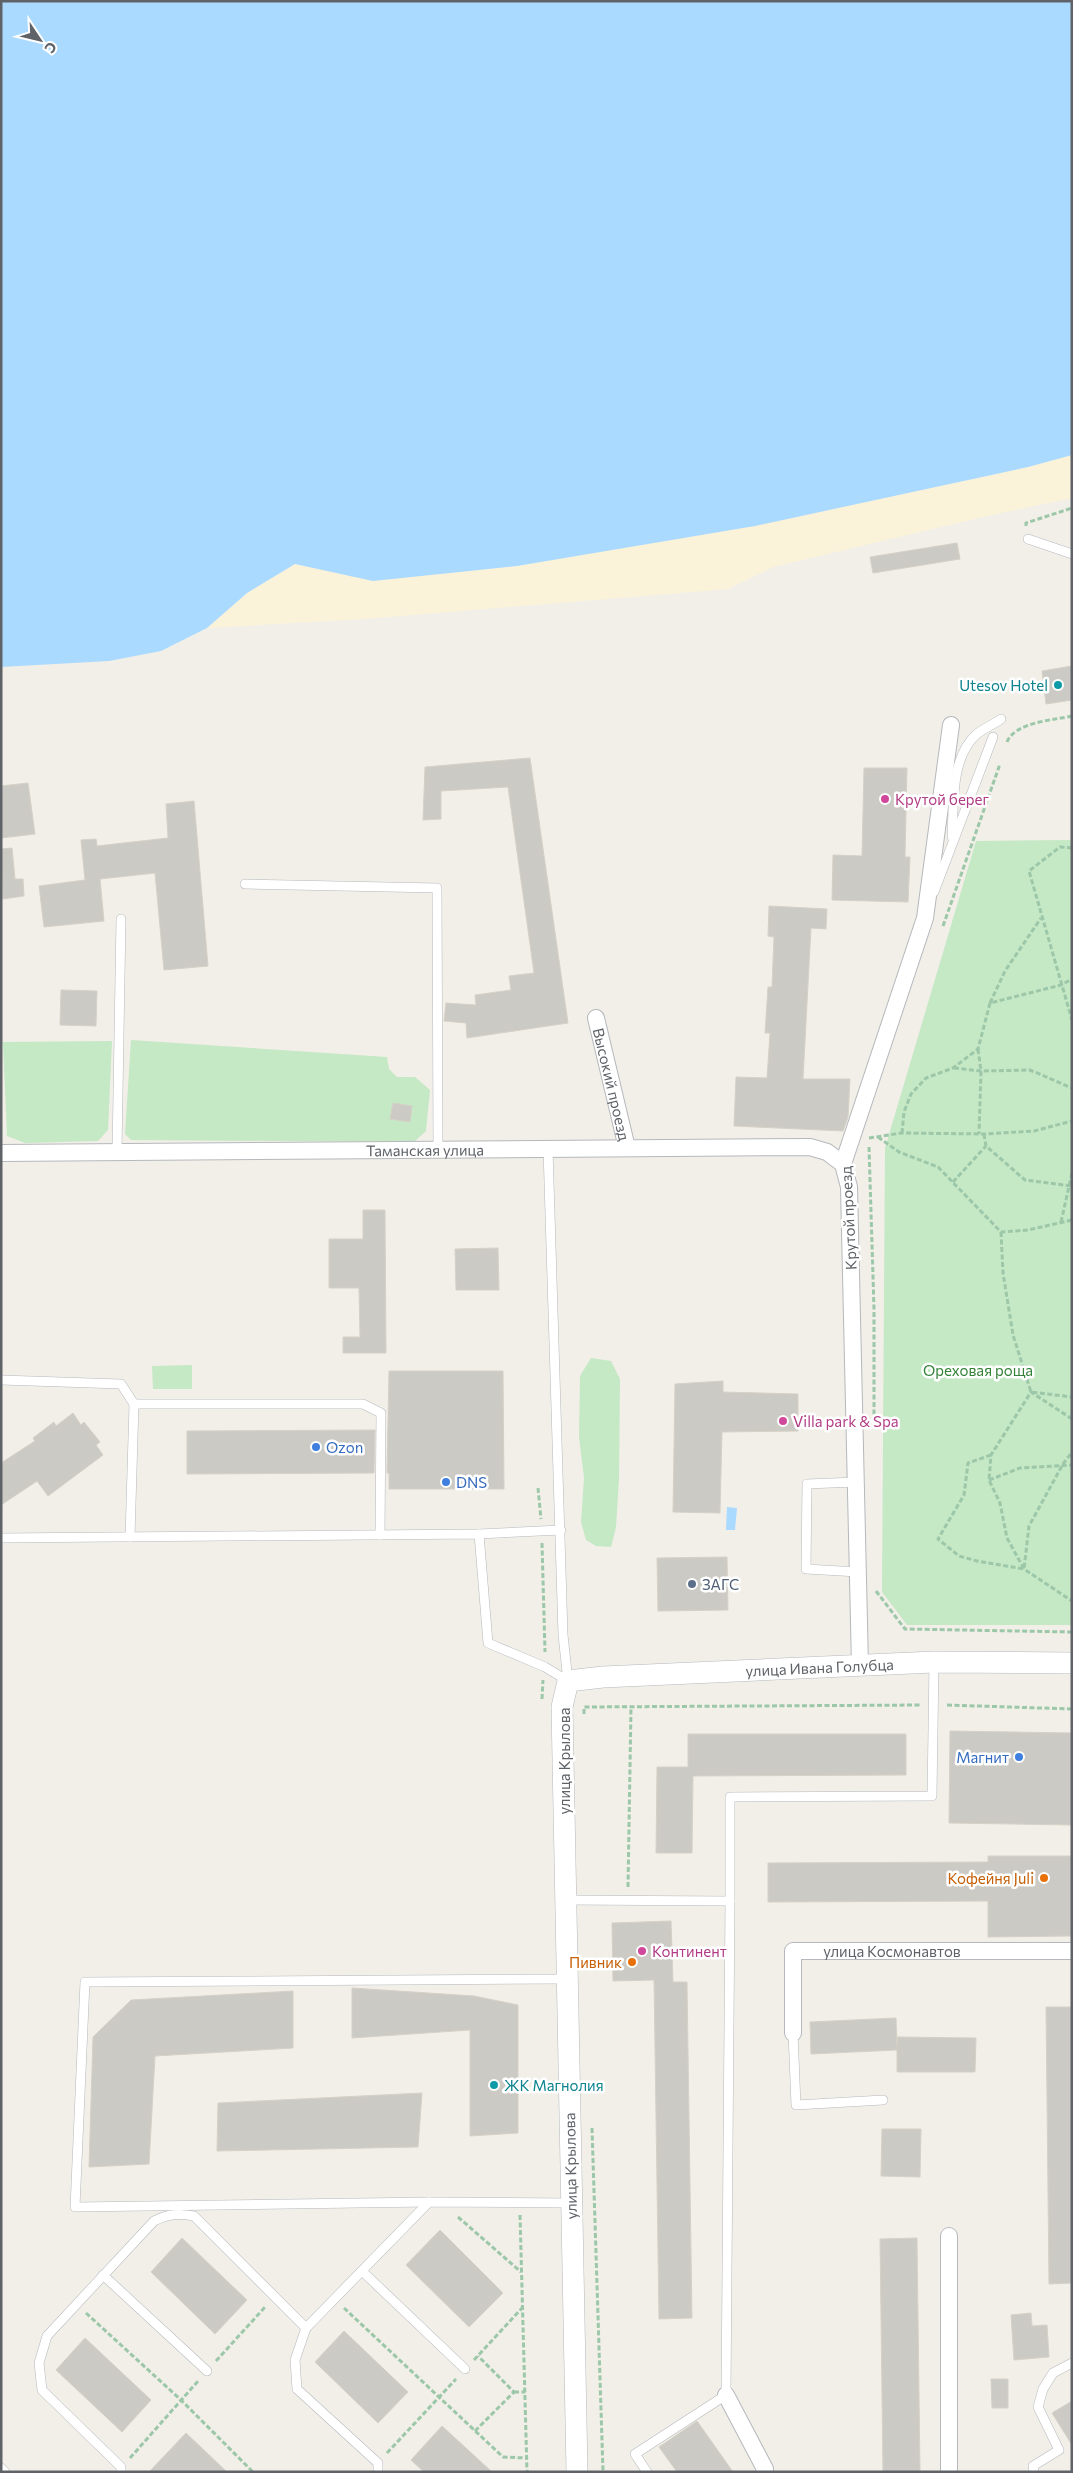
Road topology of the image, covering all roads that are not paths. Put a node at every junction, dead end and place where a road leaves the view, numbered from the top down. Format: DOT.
graph roads {
  1 [pos="1028,539"];
  2 [pos="1072,554"];
  3 [pos="1001,719"];
  4 [pos="951,724"];
  5 [pos="993,737"];
  6 [pos="952,845"];
  7 [pos="244,884"];
  8 [pos="924,918"];
  9 [pos="121,919"];
  10 [pos="596,1018"];
  11 [pos="627,1148"];
  12 [pos="548,1149"];
  13 [pos="438,1150"];
  14 [pos="116,1152"];
  15 [pos="1,1153"];
  16 [pos="843,1164"];
  17 [pos="1,1380"];
  18 [pos="134,1404"];
  19 [pos="856,1482"];
  20 [pos="561,1530"];
  21 [pos="479,1534"];
  22 [pos="380,1535"];
  23 [pos="130,1537"];
  24 [pos="1,1538"];
  25 [pos="858,1572"];
  26 [pos="934,1662"];
  27 [pos="1072,1663"];
  28 [pos="860,1666"];
  29 [pos="568,1681"];
  30 [pos="565,1900"];
  31 [pos="730,1901"];
  32 [pos="1072,1951"];
  33 [pos="566,1979"];
  34 [pos="793,2033"];
  35 [pos="883,2100"];
  36 [pos="429,2202"];
  37 [pos="571,2203"];
  38 [pos="949,2236"];
  39 [pos="362,2271"];
  40 [pos="103,2275"];
  41 [pos="306,2328"];
  42 [pos="1072,2363"];
  43 [pos="465,2369"];
  44 [pos="207,2371"];
  45 [pos="726,2395"];
  46 [pos="378,2467"];
  47 [pos="1,2468"];
  48 [pos="5,2472"];
  49 [pos="121,2472"];
  50 [pos="577,2472"];
  51 [pos="647,2472"];
  52 [pos="764,2472"];
  53 [pos="949,2472"];
  54 [pos="1034,2472"];
  1 -- 2 [label="lane"];
  3 -- 6 [label="lane"];
  4 -- 8 [label="street, Крутой проезд"];
  5 -- 6 [label="lane"];
  6 -- 8 [label="lane"];
  7 -- 13 [label="lane"];
  8 -- 16 [label="street, Крутой проезд"];
  9 -- 14 [label="lane"];
  10 -- 11 [label="street, Высокий проезд"];
  11 -- 12 [label="street, Таманская улица"];
  11 -- 16 [label="street, Таманская улица"];
  12 -- 13 [label="street, Таманская улица"];
  12 -- 20 [label="lane"];
  13 -- 14 [label="street, Таманская улица"];
  14 -- 15 [label="street, Таманская улица"];
  16 -- 19 [label="street, Крутой проезд"];
  17 -- 18 [label="lane"];
  18 -- 22 [label="lane"];
  18 -- 23 [label="lane"];
  19 -- 25 [label="street, Крутой проезд"];
  19 -- 25 [label="lane"];
  20 -- 21 [label="lane"];
  20 -- 29 [label="lane"];
  21 -- 22 [label="lane"];
  21 -- 29 [label="lane"];
  22 -- 23 [label="lane"];
  23 -- 24 [label="lane"];
  25 -- 28 [label="street, Крутой проезд"];
  26 -- 27 [label="street, улица Ивана Голубца"];
  26 -- 28 [label="street, улица Ивана Голубца"];
  26 -- 31 [label="lane"];
  28 -- 29 [label="street, улица Ивана Голубца"];
  29 -- 30 [label="street, улица Крылова"];
  30 -- 31 [label="lane"];
  30 -- 33 [label="street, улица Крылова"];
  31 -- 45 [label="lane"];
  32 -- 34 [label="street, улица Космонавтов"];
  33 -- 36 [label="lane"];
  33 -- 37 [label="street, улица Крылова"];
  34 -- 35 [label="lane"];
  36 -- 37 [label="lane"];
  36 -- 39 [label="lane"];
  37 -- 50 [label="street, улица Крылова"];
  38 -- 53 [label="street"];
  39 -- 41 [label="lane"];
  39 -- 43 [label="lane"];
  40 -- 41 [label="lane"];
  40 -- 44 [label="lane"];
  40 -- 49 [label="lane"];
  41 -- 46 [label="lane"];
  42 -- 54 [label="lane"];
  45 -- 51 [label="lane"];
  45 -- 52 [label="street"];
  47 -- 48 [label="lane"];
}
